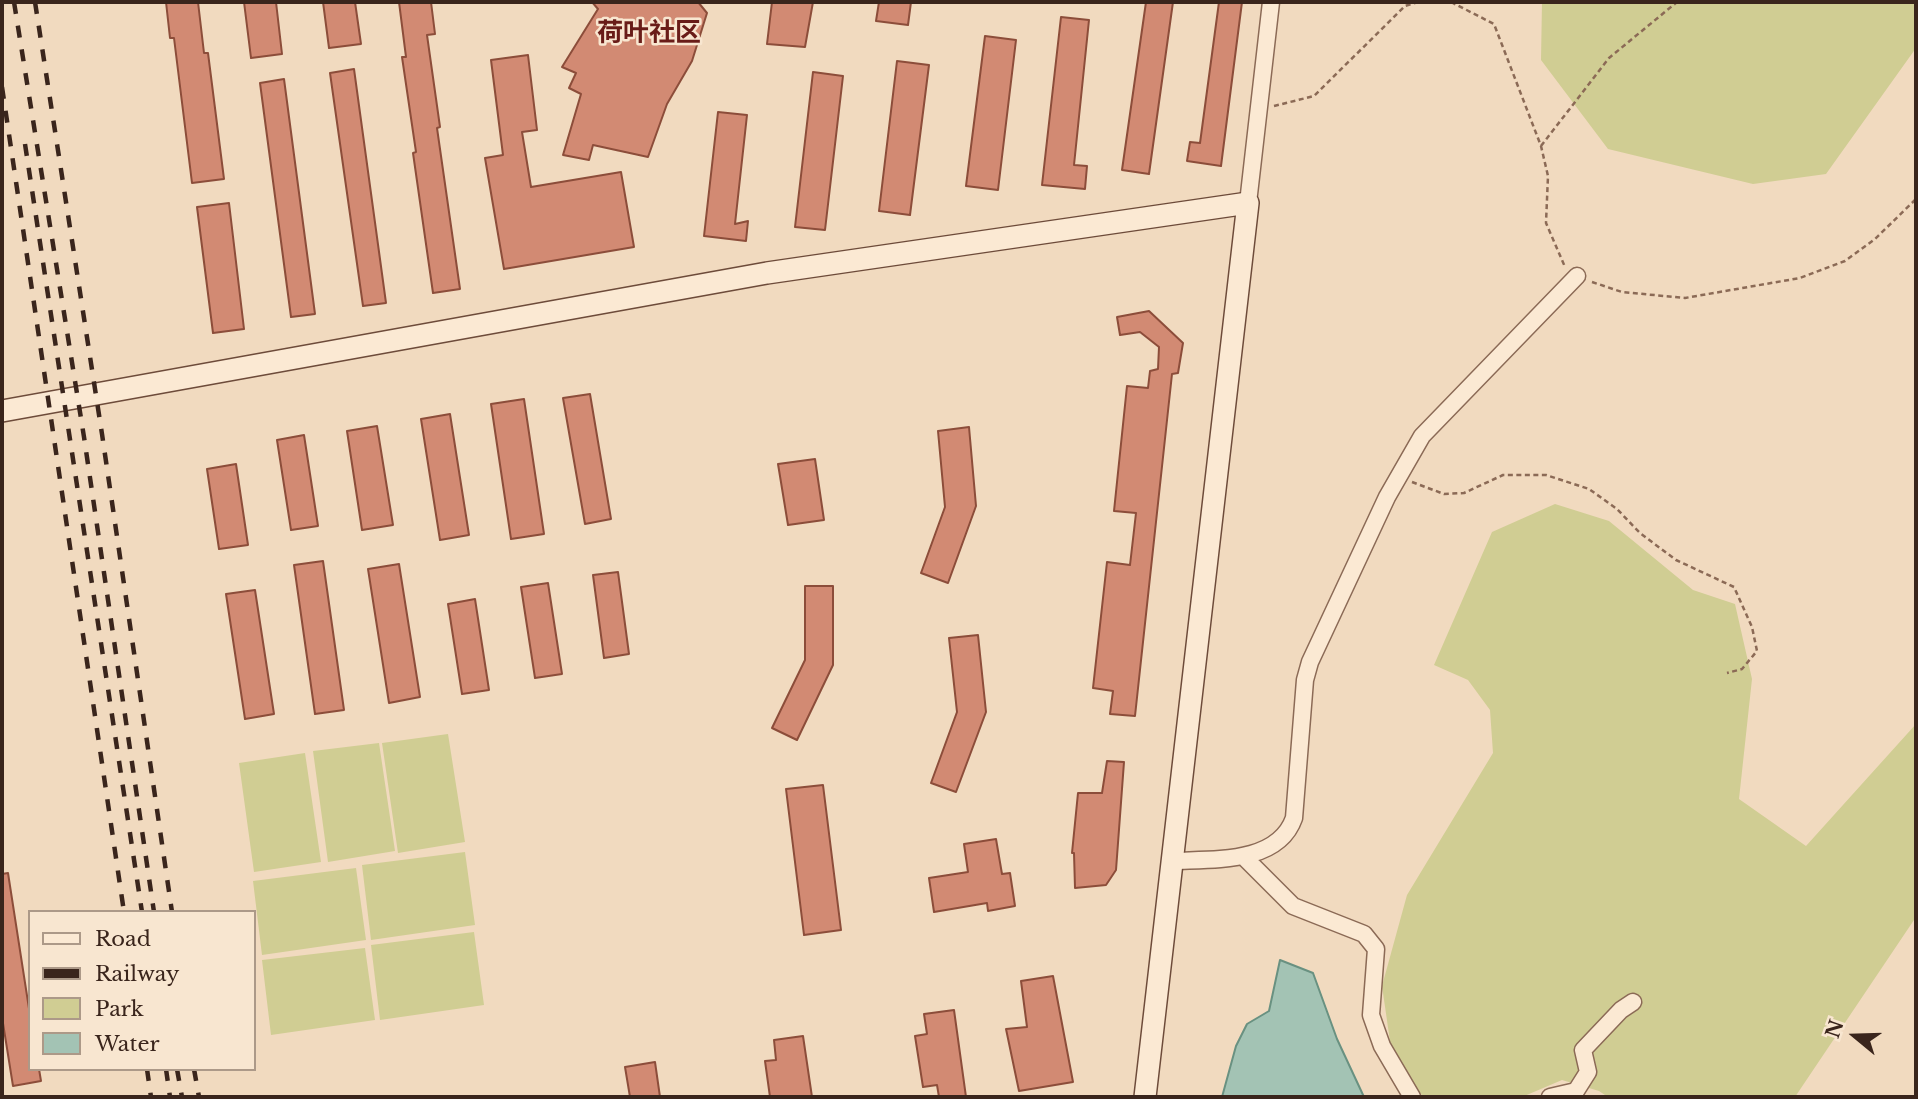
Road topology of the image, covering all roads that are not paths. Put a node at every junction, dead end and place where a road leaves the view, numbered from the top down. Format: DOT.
graph roads {
  1 [pos="1271,2"];
  2 [pos="1248,202"];
  3 [pos="1577,276"];
  4 [pos="2,411"];
  5 [pos="1244,857"];
  6 [pos="1173,861"];
  7 [pos="1633,1002"];
  8 [pos="1145,1097"];
  9 [pos="1412,1097"];
  10 [pos="1550,1097"];
  1 -- 2 [label="street"];
  2 -- 4 [label="main road"];
  2 -- 6 [label="main road"];
  3 -- 5 [label="street"];
  5 -- 6 [label="street"];
  5 -- 9 [label="street"];
  6 -- 8 [label="main road"];
  7 -- 10 [label="street"];
}
